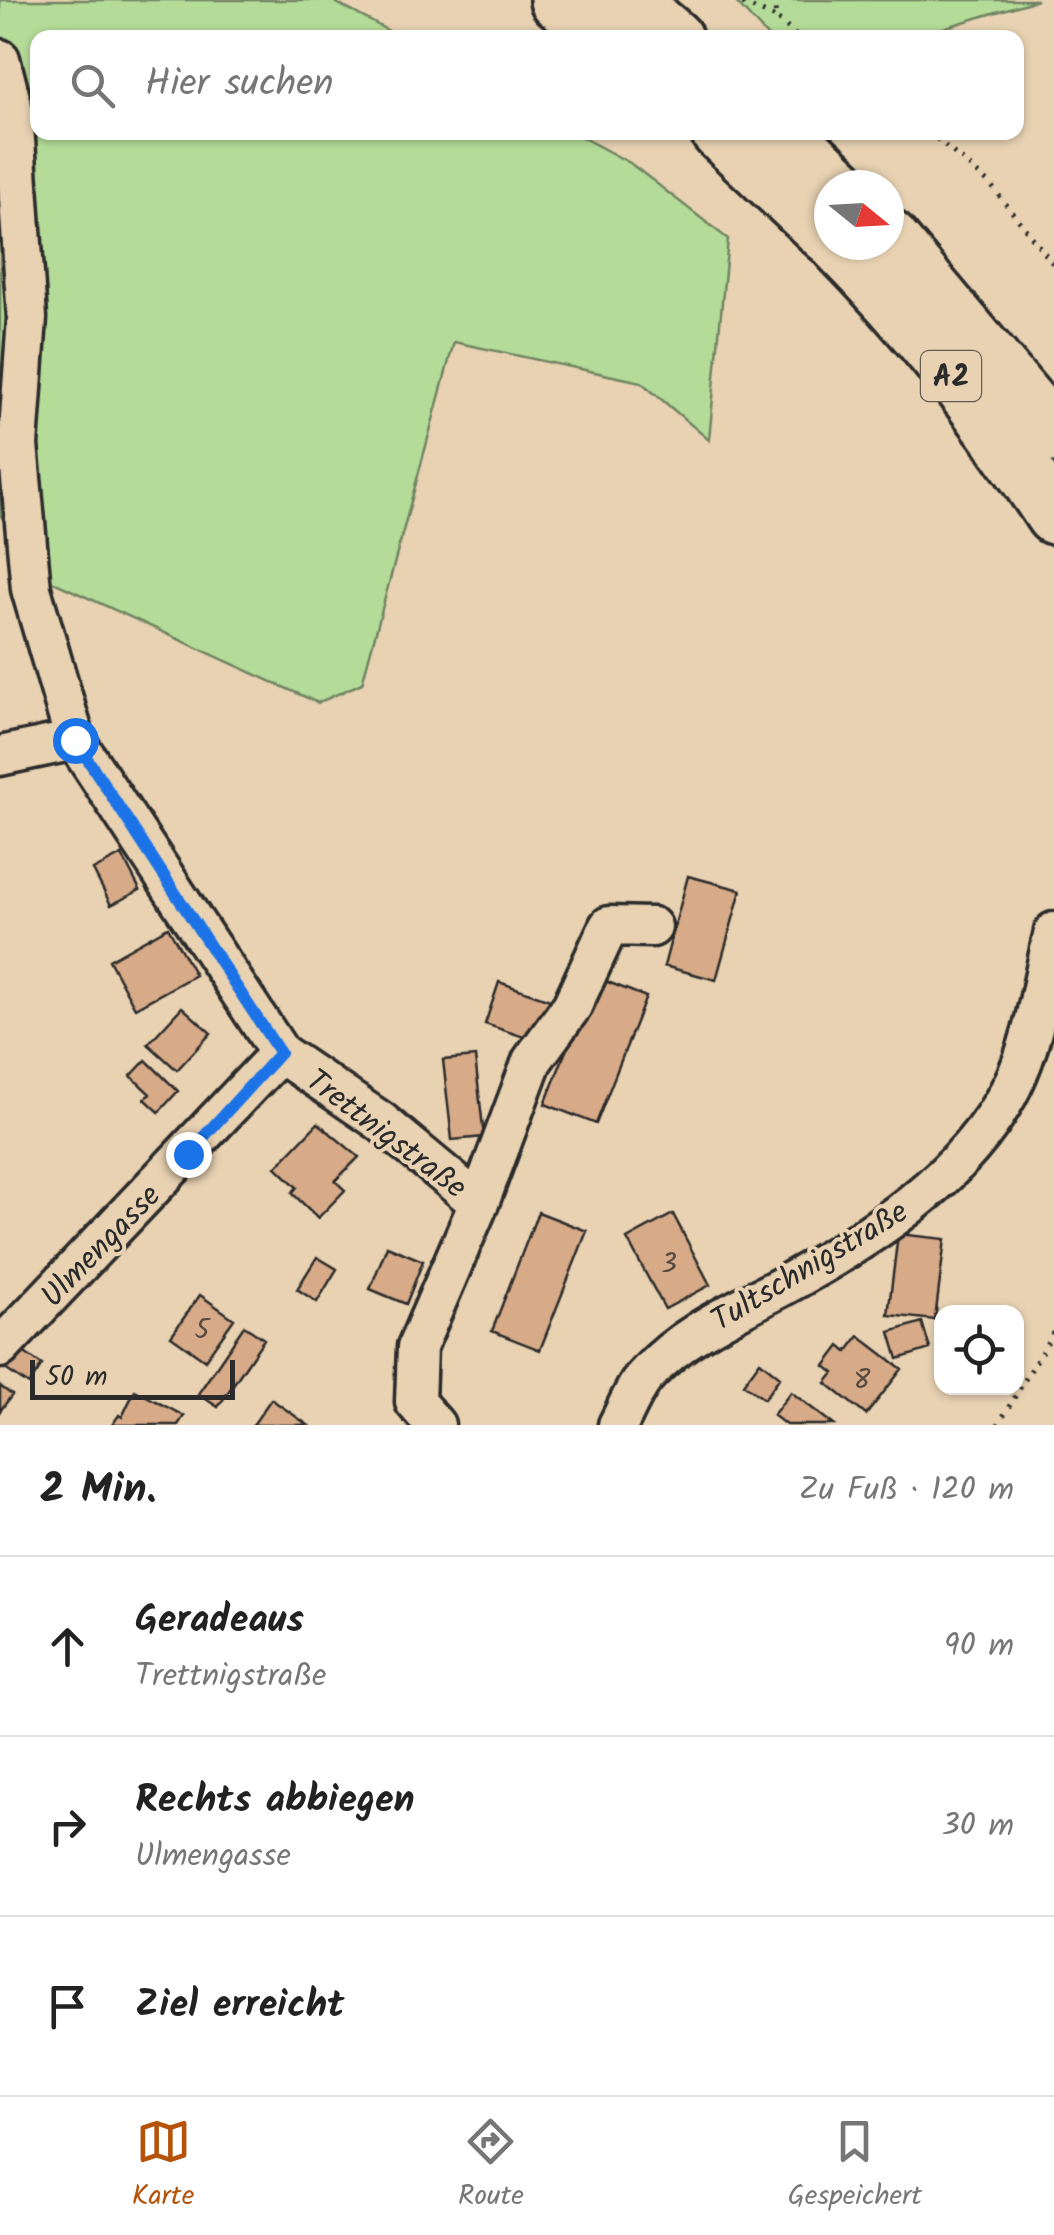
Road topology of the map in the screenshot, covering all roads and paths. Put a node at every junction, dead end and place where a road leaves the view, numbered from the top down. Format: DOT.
graph roads {
  1 [pos="558,0"];
  2 [pos="630,0"];
  3 [pos="733,0"];
  4 [pos="774,0"];
  5 [pos="776,18"];
  6 [pos="599,30"];
  7 [pos="665,30"];
  8 [pos="790,30"];
  9 [pos="0,60"];
  10 [pos="728,140"];
  11 [pos="792,140"];
  12 [pos="938,140"];
  13 [pos="824,170"];
  14 [pos="814,222"];
  15 [pos="904,256"];
  16 [pos="853,260"];
  17 [pos="1054,266"];
  18 [pos="1054,434"];
  19 [pos="1054,516"];
  20 [pos="75,740"];
  21 [pos="0,756"];
  22 [pos="652,928"];
  23 [pos="1054,932"];
  24 [pos="280,1053"];
  25 [pos="479,1203"];
  26 [pos="1054,1330"];
  27 [pos="0,1348"];
  28 [pos="435,1425"];
  29 [pos="618,1425"];
  30 [pos="998,1425"];
  1 -- 6 [label="highway"];
  2 -- 7 [label="highway"];
  3 -- 5 [label="path"];
  4 -- 5 [label="path"];
  5 -- 8 [label="path"];
  9 -- 20 [label="street, Trettnigstraße"];
  10 -- 14 [label="highway"];
  11 -- 13 [label="highway"];
  12 -- 17 [label="path"];
  15 -- 18 [label="highway, A2"];
  16 -- 19 [label="highway, A2"];
  20 -- 21 [label="street"];
  20 -- 24 [label="street, Trettnigstraße"];
  22 -- 25 [label="street"];
  23 -- 29 [label="street, Tultschnigstraße"];
  24 -- 25 [label="street, Trettnigstraße"];
  24 -- 27 [label="street, Ulmengasse"];
  25 -- 28 [label="street, Trettnigstraße"];
  26 -- 30 [label="path"];
}
